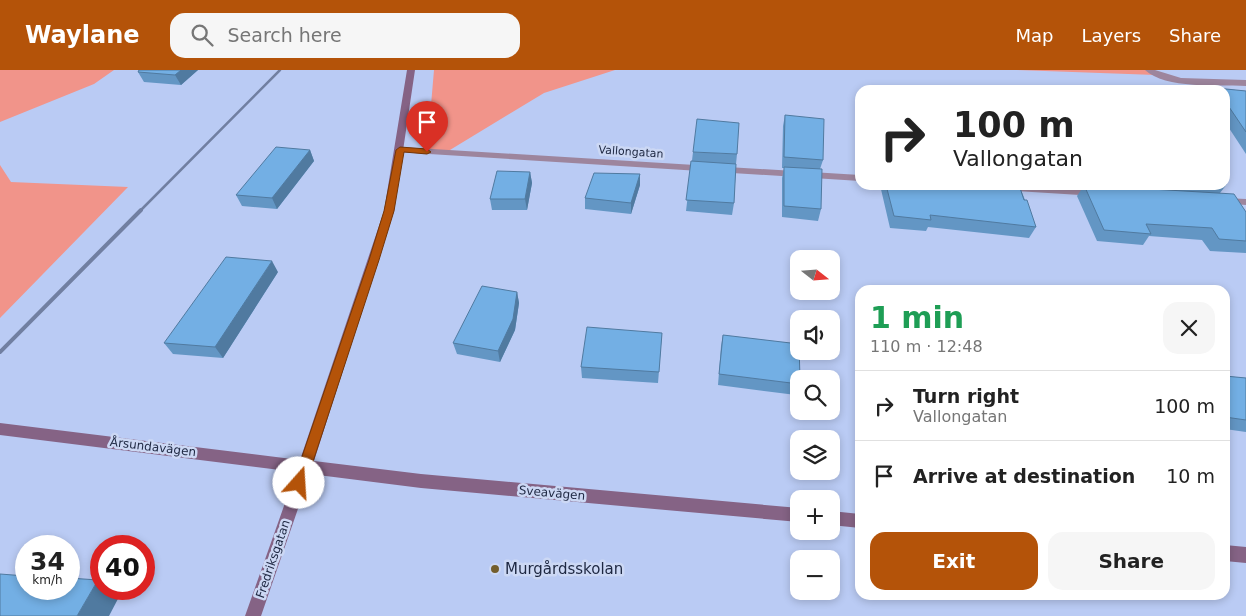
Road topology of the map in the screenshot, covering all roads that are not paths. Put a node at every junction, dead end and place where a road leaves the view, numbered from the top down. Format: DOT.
graph roads {
  1 [pos="411,70"];
  2 [pos="1149,70"];
  3 [pos="1246,83"];
  4 [pos="400,150"];
  5 [pos="855,178"];
  6 [pos="1047,190"];
  7 [pos="1108,194"];
  8 [pos="1216,200"];
  9 [pos="1246,202"];
  10 [pos="0,429"];
  11 [pos="305,466"];
  12 [pos="790,514"];
  13 [pos="840,519"];
  14 [pos="855,520"];
  15 [pos="1230,554"];
  16 [pos="1246,555"];
  17 [pos="253,616"];
  1 -- 4 [label="street, Fredriksgatan"];
  2 -- 3 [label="street"];
  4 -- 5 [label="street, Vallongatan"];
  4 -- 11 [label="street, Fredriksgatan"];
  6 -- 7 [label="street"];
  8 -- 9 [label="street"];
  10 -- 11 [label="street, Årsundavägen"];
  11 -- 12 [label="street, Sveavägen"];
  11 -- 17 [label="street, Fredriksgatan"];
  13 -- 14 [label="street"];
  15 -- 16 [label="street"];
}
